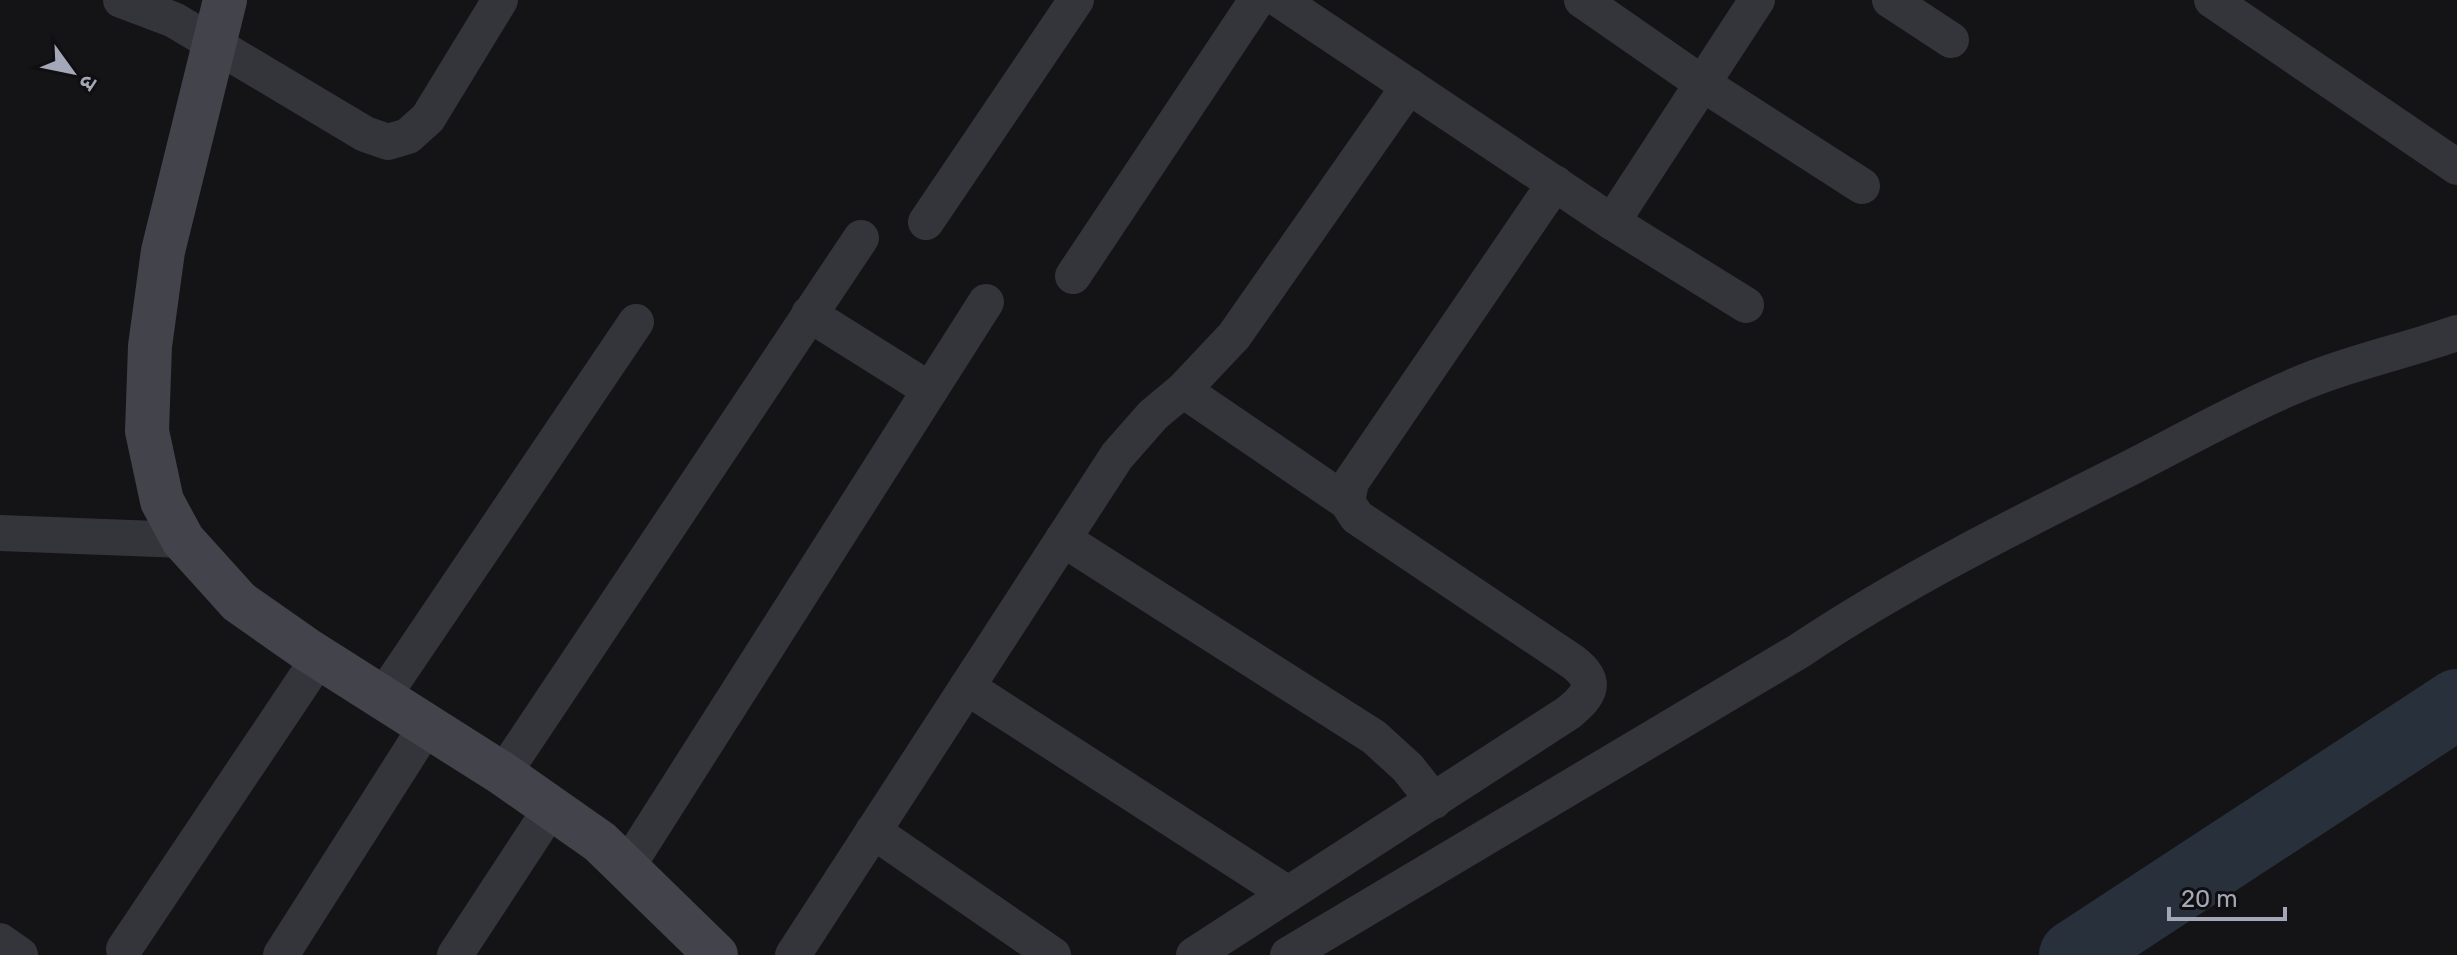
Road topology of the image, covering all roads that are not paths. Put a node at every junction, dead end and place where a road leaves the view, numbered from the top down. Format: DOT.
graph roads {
  1 [pos="121,0"];
  2 [pos="225,0"];
  3 [pos="500,0"];
  4 [pos="1076,0"];
  5 [pos="1257,0"];
  6 [pos="1280,0"];
  7 [pos="1582,0"];
  8 [pos="1757,0"];
  9 [pos="1890,0"];
  10 [pos="2212,0"];
  11 [pos="1951,40"];
  12 [pos="213,44"];
  13 [pos="1703,84"];
  14 [pos="1409,86"];
  15 [pos="2457,167"];
  16 [pos="1555,183"];
  17 [pos="1862,186"];
  18 [pos="926,222"];
  19 [pos="1612,222"];
  20 [pos="861,238"];
  21 [pos="1073,276"];
  22 [pos="986,302"];
  23 [pos="1746,305"];
  24 [pos="809,314"];
  25 [pos="636,322"];
  26 [pos="2457,333"];
  27 [pos="930,390"];
  28 [pos="1183,390"];
  29 [pos="1347,502"];
  30 [pos="0,533"];
  31 [pos="1063,539"];
  32 [pos="183,540"];
  33 [pos="319,658"];
  34 [pos="967,687"];
  35 [pos="382,698"];
  36 [pos="426,727"];
  37 [pos="503,774"];
  38 [pos="1434,801"];
  39 [pos="552,807"];
  40 [pos="873,831"];
  41 [pos="627,867"];
  42 [pos="1288,894"];
  43 [pos="0,941"];
  44 [pos="124,949"];
  45 [pos="20,955"];
  46 [pos="281,955"];
  47 [pos="455,955"];
  48 [pos="716,955"];
  49 [pos="793,955"];
  50 [pos="1053,955"];
  51 [pos="1194,955"];
  52 [pos="1288,955"];
  1 -- 12 [label="street"];
  2 -- 12 [label="street"];
  3 -- 12 [label="street"];
  4 -- 18 [label="street"];
  5 -- 21 [label="street"];
  6 -- 14 [label="street"];
  7 -- 13 [label="street"];
  8 -- 13 [label="street"];
  9 -- 11 [label="street"];
  10 -- 15 [label="street"];
  12 -- 32 [label="street"];
  13 -- 17 [label="street"];
  13 -- 19 [label="street"];
  14 -- 16 [label="street"];
  14 -- 28 [label="street"];
  16 -- 19 [label="street"];
  16 -- 29 [label="street"];
  19 -- 23 [label="street"];
  20 -- 24 [label="street"];
  22 -- 27 [label="street"];
  24 -- 27 [label="street"];
  24 -- 37 [label="street"];
  25 -- 35 [label="street"];
  26 -- 52 [label="street"];
  27 -- 41 [label="street"];
  28 -- 29 [label="street"];
  28 -- 31 [label="street"];
  29 -- 38 [label="street"];
  30 -- 32 [label="street"];
  31 -- 34 [label="street"];
  31 -- 38 [label="street"];
  32 -- 33 [label="street"];
  33 -- 35 [label="street"];
  33 -- 44 [label="street"];
  34 -- 40 [label="street"];
  34 -- 42 [label="street"];
  35 -- 36 [label="street"];
  36 -- 37 [label="street"];
  36 -- 46 [label="street"];
  37 -- 39 [label="street"];
  38 -- 42 [label="street"];
  39 -- 41 [label="street"];
  39 -- 47 [label="street"];
  40 -- 49 [label="street"];
  40 -- 50 [label="street"];
  41 -- 48 [label="street"];
  42 -- 51 [label="street"];
  43 -- 45 [label="street"];
}
